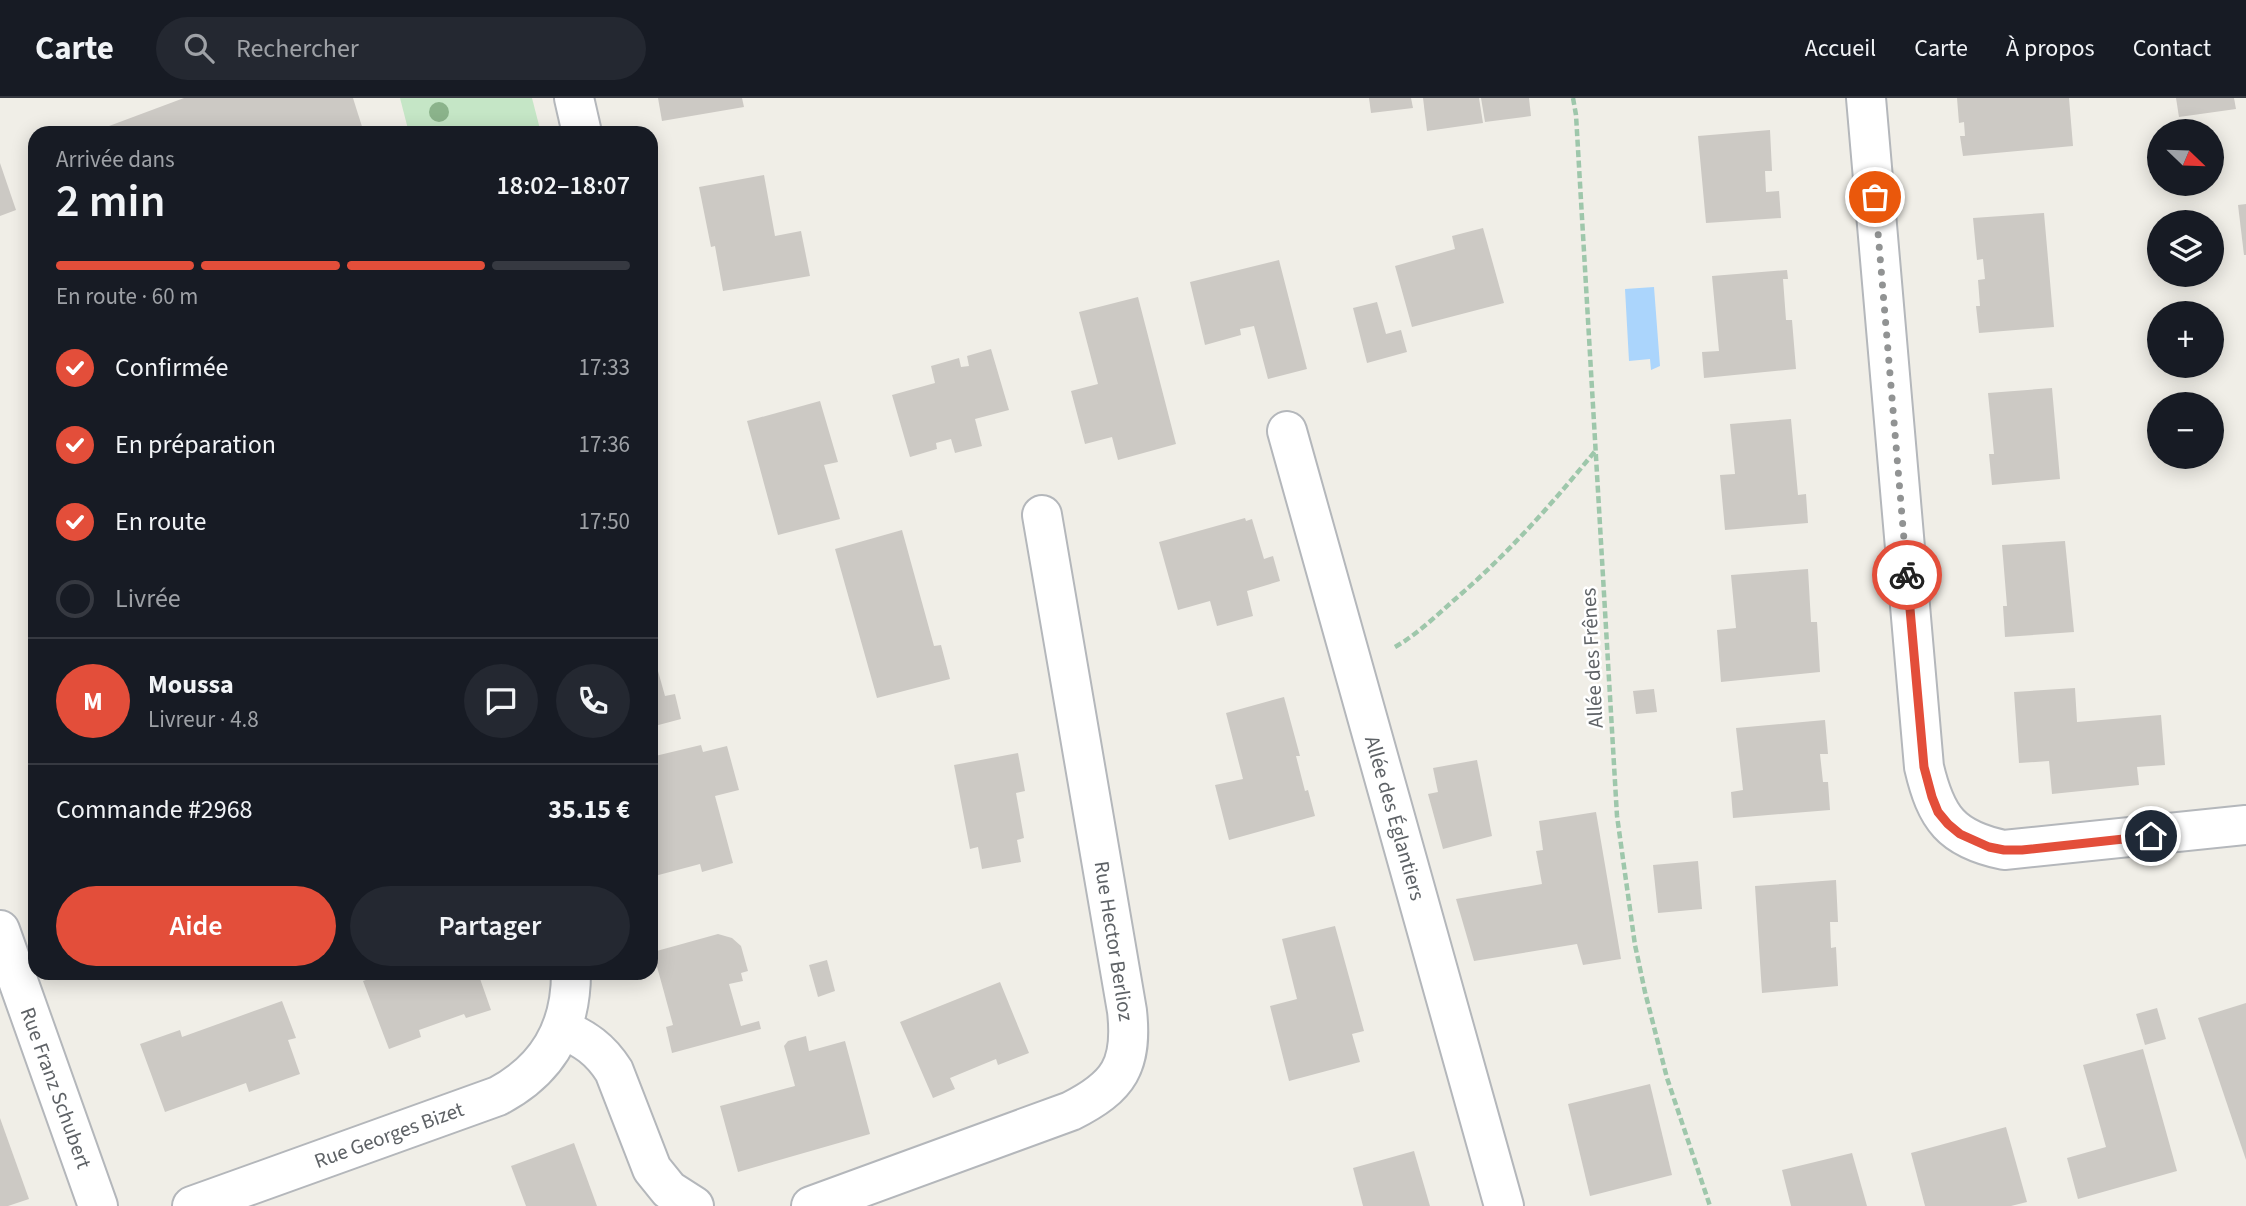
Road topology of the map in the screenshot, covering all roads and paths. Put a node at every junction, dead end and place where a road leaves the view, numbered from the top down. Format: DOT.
graph roads {
  1 [pos="574,98"];
  2 [pos="1573,98"];
  3 [pos="1867,98"];
  4 [pos="580,126"];
  5 [pos="1287,431"];
  6 [pos="1596,450"];
  7 [pos="1041,514"];
  8 [pos="1353,667"];
  9 [pos="2246,825"];
  10 [pos="0,930"];
  11 [pos="572,980"];
  12 [pos="562,1029"];
  13 [pos="98,1206"];
  14 [pos="192,1206"];
  15 [pos="694,1206"];
  16 [pos="811,1206"];
  17 [pos="1504,1206"];
  18 [pos="1710,1206"];
  1 -- 4 [label="street"];
  2 -- 6 [label="path, Allée des Frênes"];
  3 -- 9 [label="street"];
  5 -- 8 [label="street, Allée des Églantiers"];
  6 -- 8 [label="path"];
  6 -- 18 [label="path, Allée des Frênes"];
  7 -- 16 [label="street, Rue Hector Berlioz"];
  8 -- 17 [label="street, Allée des Églantiers"];
  10 -- 13 [label="street, Rue Franz Schubert"];
  11 -- 12 [label="street"];
  12 -- 14 [label="street, Rue Georges Bizet"];
  12 -- 15 [label="street"];
}
